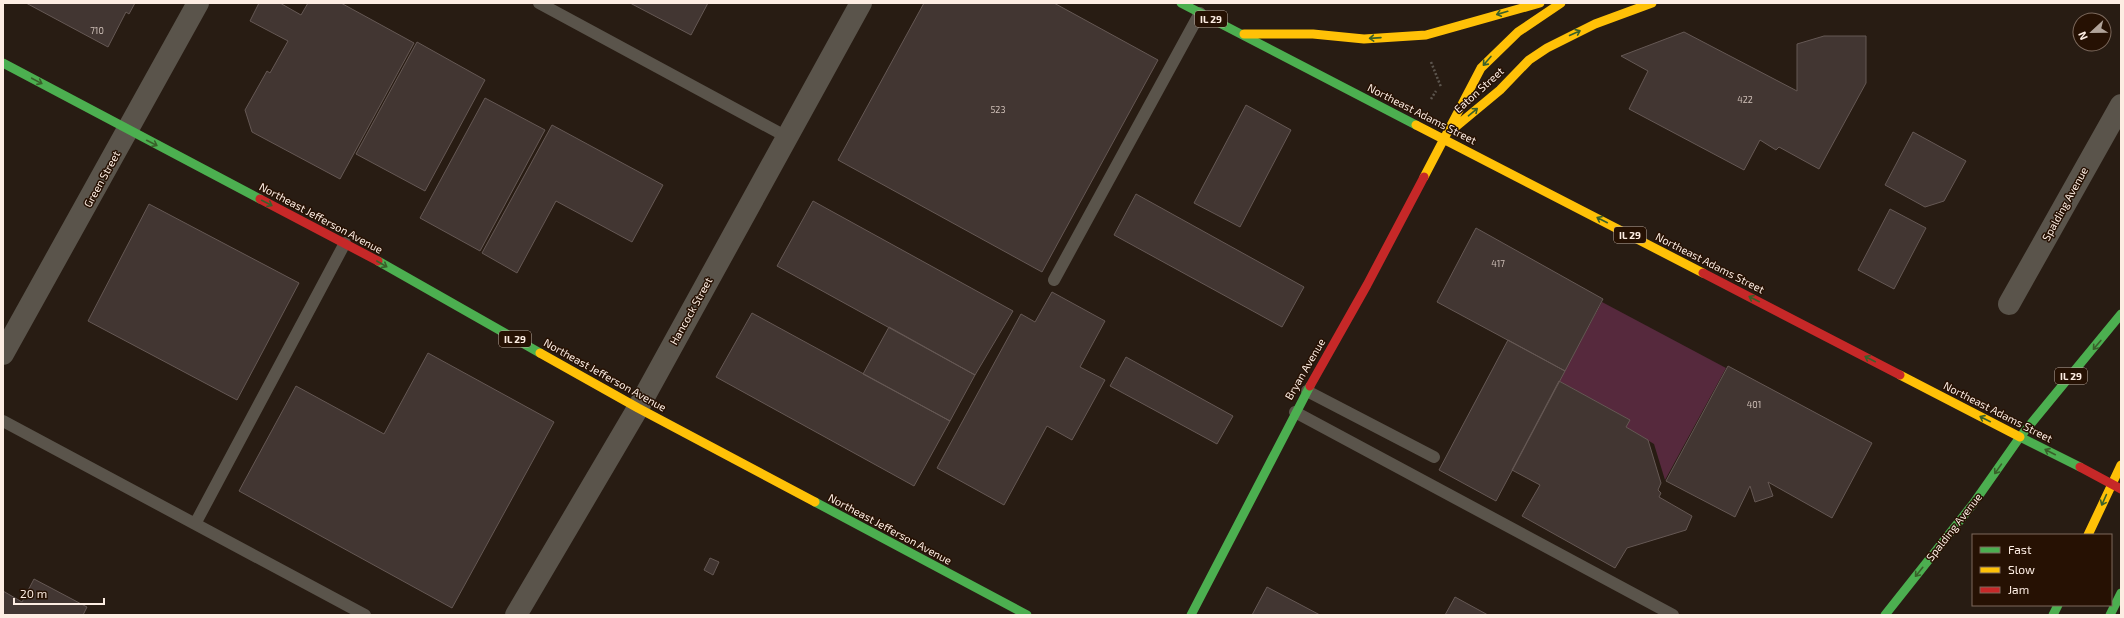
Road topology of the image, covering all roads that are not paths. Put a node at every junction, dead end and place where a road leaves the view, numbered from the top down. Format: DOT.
graph roads {
  1 [pos="198,3"];
  2 [pos="539,3"];
  3 [pos="861,3"];
  4 [pos="1181,3"];
  5 [pos="1540,3"];
  6 [pos="1561,3"];
  7 [pos="1652,3"];
  8 [pos="1200,13"];
  9 [pos="1240,34"];
  10 [pos="3,63"];
  11 [pos="2121,105"];
  12 [pos="129,131"];
  13 [pos="787,137"];
  14 [pos="1443,138"];
  15 [pos="345,243"];
  16 [pos="1054,280"];
  17 [pos="2009,304"];
  18 [pos="2121,314"];
  19 [pos="3,354"];
  20 [pos="1307,391"];
  21 [pos="638,408"];
  22 [pos="1295,412"];
  23 [pos="3,421"];
  24 [pos="2020,437"];
  25 [pos="1434,456"];
  26 [pos="2121,465"];
  27 [pos="2121,488"];
  28 [pos="195,524"];
  29 [pos="2088,534"];
  30 [pos="2121,593"];
  31 [pos="365,615"];
  32 [pos="516,615"];
  33 [pos="1027,615"];
  34 [pos="1191,615"];
  35 [pos="1673,615"];
  36 [pos="1885,615"];
  37 [pos="2110,615"];
  1 -- 12 [label="street, Green Street"];
  2 -- 13 [label="lane"];
  3 -- 13 [label="street, Hancock Street"];
  4 -- 8 [label="main road, Northeast Adams Street / IL 29"];
  5 -- 9 [label="main road, one-way"];
  6 -- 14 [label="main road, Eaton Street, one-way"];
  14 -- 7 [label="main road, Eaton Street, one-way"];
  8 -- 9 [label="main road, Northeast Adams Street / IL 29"];
  8 -- 16 [label="lane"];
  9 -- 14 [label="main road, Northeast Adams Street / IL 29"];
  10 -- 12 [label="main road, Northeast Jefferson Avenue / IL 29, one-way"];
  11 -- 17 [label="street, Spalding Avenue"];
  12 -- 15 [label="main road, Northeast Jefferson Avenue / IL 29, one-way"];
  12 -- 19 [label="street, Green Street"];
  13 -- 21 [label="street, Hancock Street"];
  14 -- 20 [label="main road, Bryan Avenue"];
  24 -- 14 [label="main road, Northeast Adams Street / IL 29, one-way"];
  15 -- 21 [label="main road, Northeast Jefferson Avenue / IL 29, one-way"];
  15 -- 28 [label="lane"];
  18 -- 24 [label="main road, IL 29, one-way"];
  20 -- 22 [label="main road, Bryan Avenue"];
  20 -- 25 [label="lane"];
  21 -- 32 [label="street, Hancock Street"];
  21 -- 33 [label="main road, Northeast Jefferson Avenue / IL 29"];
  22 -- 34 [label="main road, Bryan Avenue"];
  22 -- 35 [label="lane"];
  23 -- 28 [label="lane"];
  27 -- 24 [label="main road, Northeast Adams Street, one-way, bridge"];
  24 -- 36 [label="main road, Spalding Avenue, one-way"];
  26 -- 29 [label="main road, one-way"];
  28 -- 31 [label="lane"];
  30 -- 37 [label="main road"];
}
